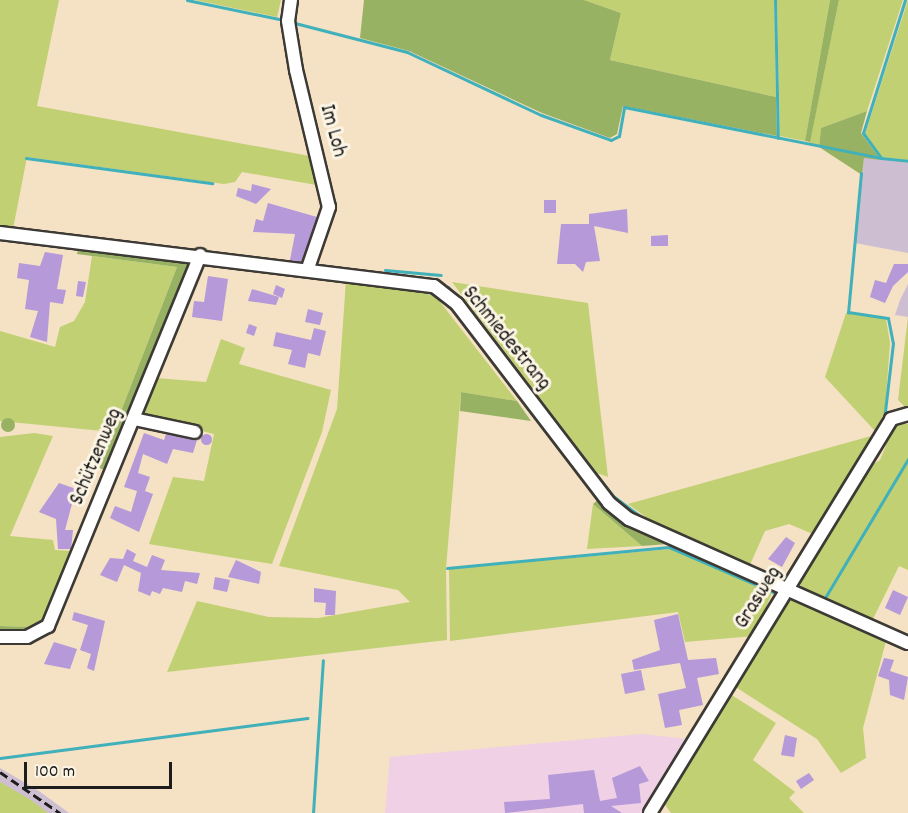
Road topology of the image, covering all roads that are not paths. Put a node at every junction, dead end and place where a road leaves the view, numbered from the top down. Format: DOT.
graph roads {
  1 [pos="291,0"];
  2 [pos="0,233"];
  3 [pos="200,255"];
  4 [pos="308,268"];
  5 [pos="908,414"];
  6 [pos="134,419"];
  7 [pos="195,432"];
  8 [pos="787,590"];
  9 [pos="0,637"];
  10 [pos="908,643"];
  11 [pos="650,813"];
  1 -- 4 [label="street, Im Loh"];
  2 -- 3 [label="street, Schmiedestrang"];
  3 -- 4 [label="street, Schmiedestrang"];
  3 -- 6 [label="street, Schützenweg"];
  4 -- 8 [label="street, Schmiedestrang"];
  5 -- 8 [label="street, Grasweg"];
  6 -- 7 [label="street"];
  6 -- 9 [label="street, Schützenweg"];
  8 -- 10 [label="street, Schmiedestrang"];
  8 -- 11 [label="street, Grasweg"];
}
